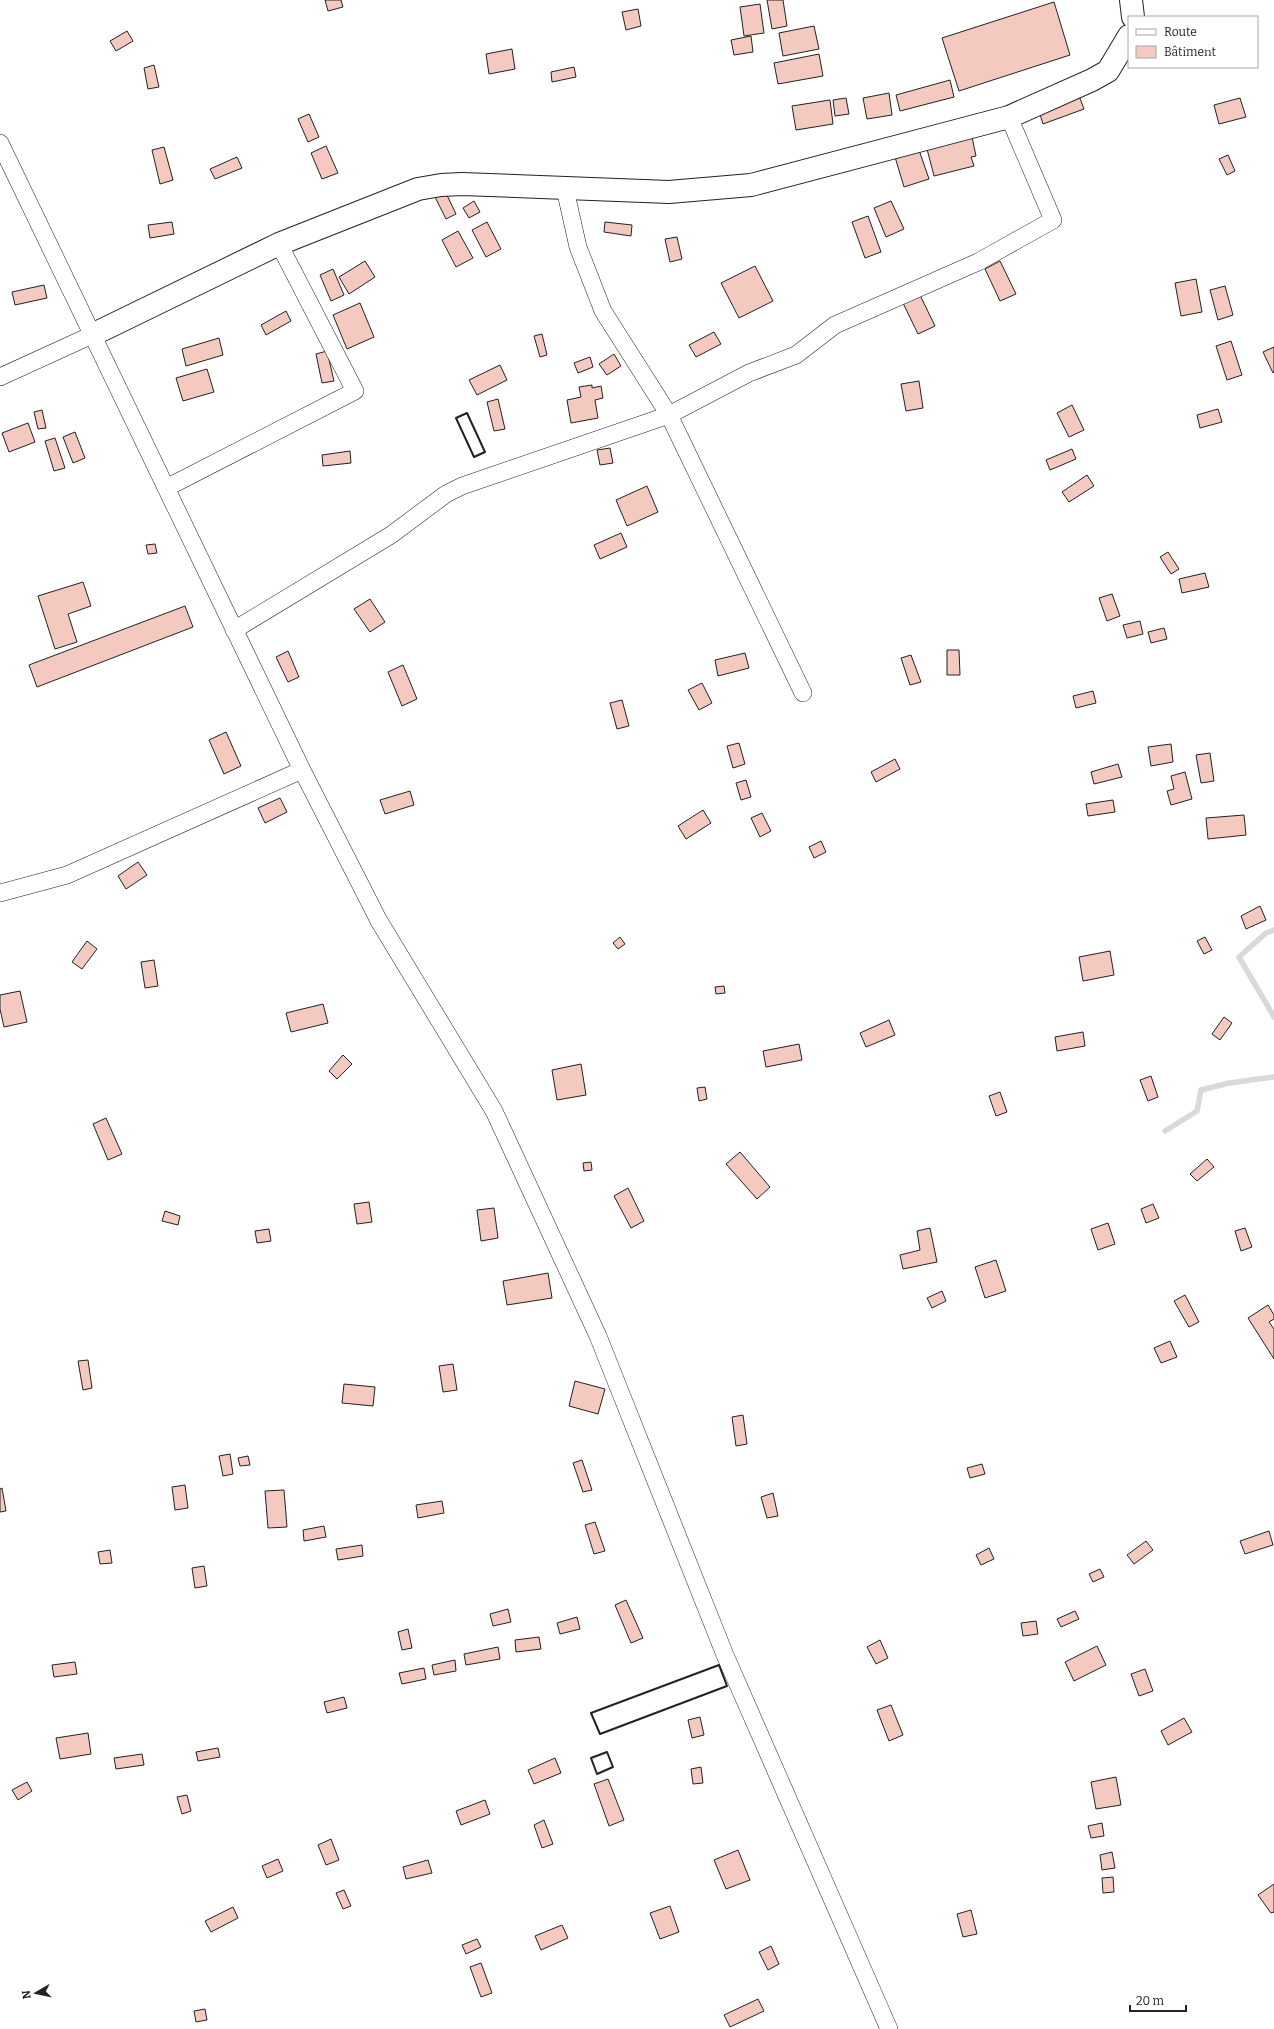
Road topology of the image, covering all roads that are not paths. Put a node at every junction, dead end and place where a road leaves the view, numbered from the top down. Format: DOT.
graph roads {
  1 [pos="1131,0"];
  2 [pos="1133,16"];
  3 [pos="1128,38"];
  4 [pos="1009,117"];
  5 [pos="0,143"];
  6 [pos="565,189"];
  7 [pos="279,244"];
  8 [pos="92,335"];
  9 [pos="0,377"];
  10 [pos="669,415"];
  11 [pos="166,488"];
  12 [pos="234,630"];
  13 [pos="803,693"];
  14 [pos="302,770"];
  15 [pos="0,892"];
  16 [pos="889,2029"];
  1 -- 2 [label="street"];
  3 -- 4 [label="street"];
  4 -- 6 [label="street"];
  4 -- 10 [label="street"];
  5 -- 8 [label="street"];
  6 -- 7 [label="street"];
  6 -- 10 [label="street"];
  7 -- 8 [label="street"];
  7 -- 11 [label="street"];
  8 -- 9 [label="street"];
  8 -- 11 [label="street"];
  10 -- 12 [label="street"];
  10 -- 13 [label="street"];
  11 -- 12 [label="street"];
  12 -- 14 [label="street"];
  14 -- 15 [label="street"];
  14 -- 16 [label="street"];
}
